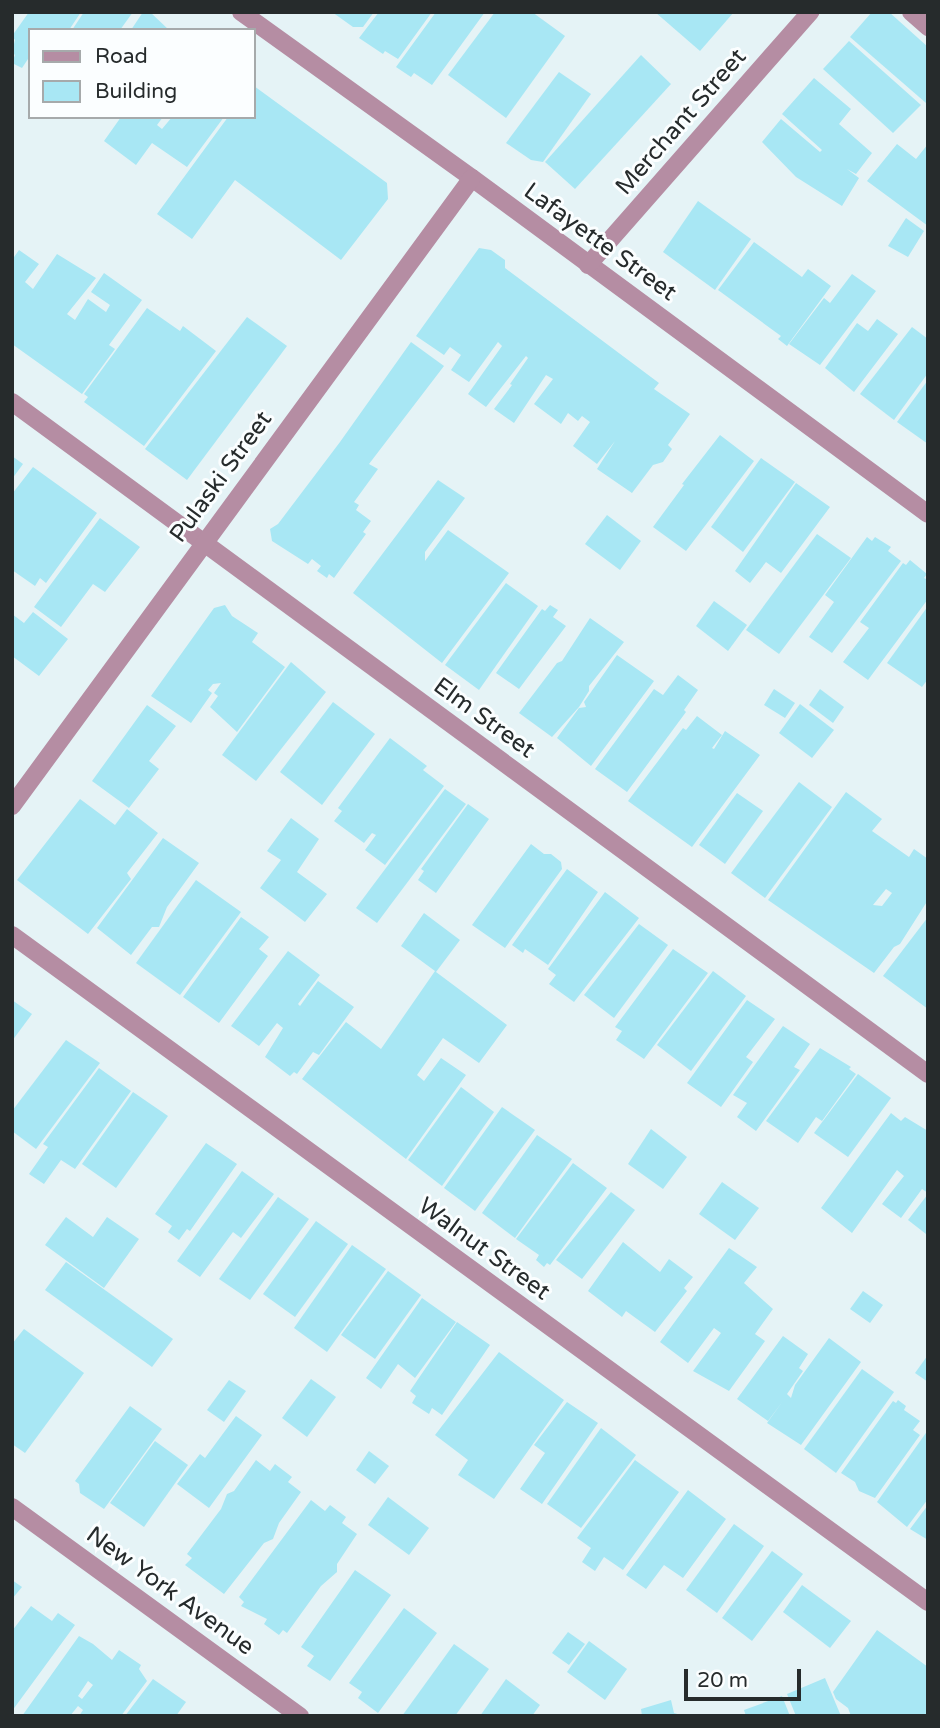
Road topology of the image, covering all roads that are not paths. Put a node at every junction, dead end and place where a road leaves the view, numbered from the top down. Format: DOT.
graph roads {
  1 [pos="241,12"];
  2 [pos="810,12"];
  3 [pos="911,12"];
  4 [pos="928,27"];
  5 [pos="472,178"];
  6 [pos="588,265"];
  7 [pos="12,402"];
  8 [pos="928,514"];
  9 [pos="203,542"];
  10 [pos="12,806"];
  11 [pos="12,935"];
  12 [pos="928,1074"];
  13 [pos="12,1507"];
  14 [pos="928,1602"];
  15 [pos="300,1716"];
  1 -- 5 [label="street, Lafayette Street"];
  2 -- 6 [label="street, Merchant Street"];
  3 -- 4 [label="street"];
  5 -- 6 [label="street, Lafayette Street"];
  5 -- 9 [label="street, Pulaski Street"];
  6 -- 8 [label="street, Lafayette Street"];
  7 -- 9 [label="street, Elm Street"];
  9 -- 10 [label="street, Pulaski Street"];
  9 -- 12 [label="street, Elm Street"];
  11 -- 14 [label="street, Walnut Street"];
  13 -- 15 [label="street, New York Avenue"];
}
